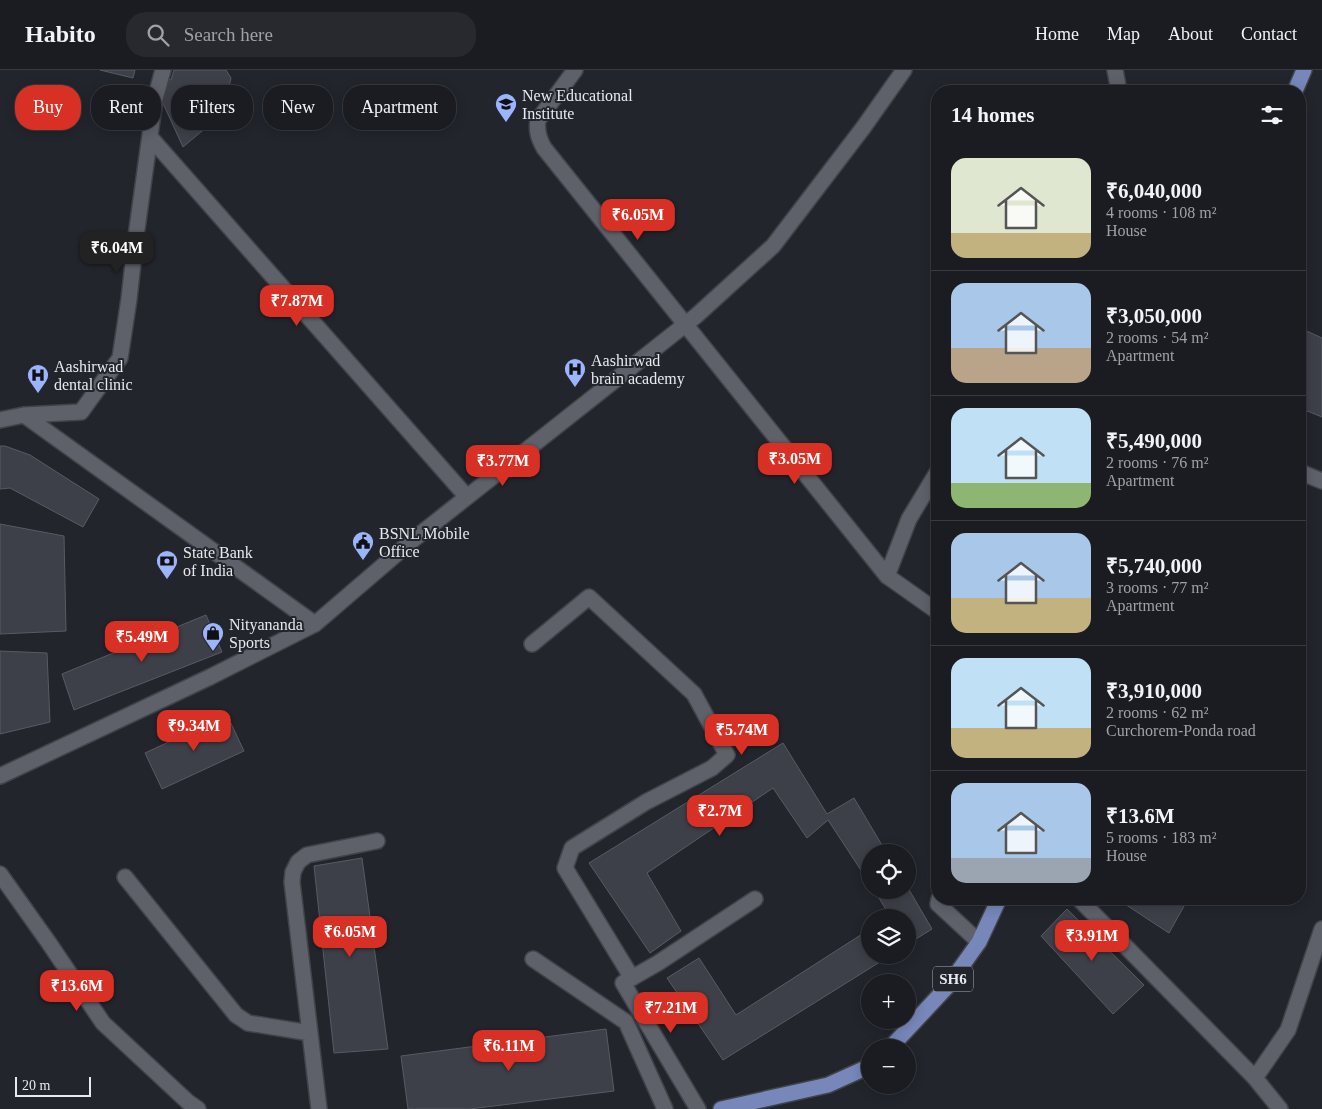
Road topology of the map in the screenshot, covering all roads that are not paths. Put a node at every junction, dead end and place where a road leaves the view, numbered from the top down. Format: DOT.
graph roads {
  1 [pos="163,70"];
  2 [pos="575,70"];
  3 [pos="904,70"];
  4 [pos="1115,70"];
  5 [pos="1304,70"];
  6 [pos="1118,85"];
  7 [pos="1298,85"];
  8 [pos="150,137"];
  9 [pos="684,324"];
  10 [pos="24,415"];
  11 [pos="0,420"];
  12 [pos="1306,474"];
  13 [pos="1322,481"];
  14 [pos="931,483"];
  15 [pos="467,497"];
  16 [pos="887,576"];
  17 [pos="931,607"];
  18 [pos="315,624"];
  19 [pos="532,644"];
  20 [pos="0,776"];
  21 [pos="377,840"];
  22 [pos="0,874"];
  23 [pos="125,876"];
  24 [pos="755,899"];
  25 [pos="939,905"];
  26 [pos="996,905"];
  27 [pos="1085,905"];
  28 [pos="1322,929"];
  29 [pos="979,942"];
  30 [pos="533,959"];
  31 [pos="632,978"];
  32 [pos="310,1033"];
  33 [pos="899,1039"];
  34 [pos="861,1070"];
  35 [pos="1255,1078"];
  36 [pos="198,1109"];
  37 [pos="320,1109"];
  38 [pos="664,1109"];
  39 [pos="698,1109"];
  40 [pos="721,1109"];
  41 [pos="1280,1109"];
  1 -- 8 [label="street"];
  2 -- 9 [label="street"];
  3 -- 9 [label="street"];
  4 -- 6 [label="street"];
  5 -- 7 [label="main road"];
  8 -- 10 [label="street"];
  8 -- 15 [label="street"];
  9 -- 15 [label="street"];
  9 -- 16 [label="street"];
  10 -- 11 [label="street"];
  10 -- 18 [label="street"];
  12 -- 13 [label="street"];
  14 -- 16 [label="street"];
  15 -- 18 [label="street"];
  16 -- 17 [label="street"];
  18 -- 20 [label="street"];
  19 -- 31 [label="street"];
  21 -- 32 [label="street"];
  22 -- 36 [label="street"];
  23 -- 32 [label="street"];
  24 -- 31 [label="street"];
  25 -- 29 [label="street"];
  26 -- 29 [label="main road, SH6"];
  27 -- 35 [label="street"];
  28 -- 35 [label="street"];
  29 -- 33 [label="main road, SH6"];
  30 -- 38 [label="street"];
  31 -- 39 [label="street"];
  32 -- 37 [label="street"];
  34 -- 40 [label="main road"];
  35 -- 41 [label="street"];
}
